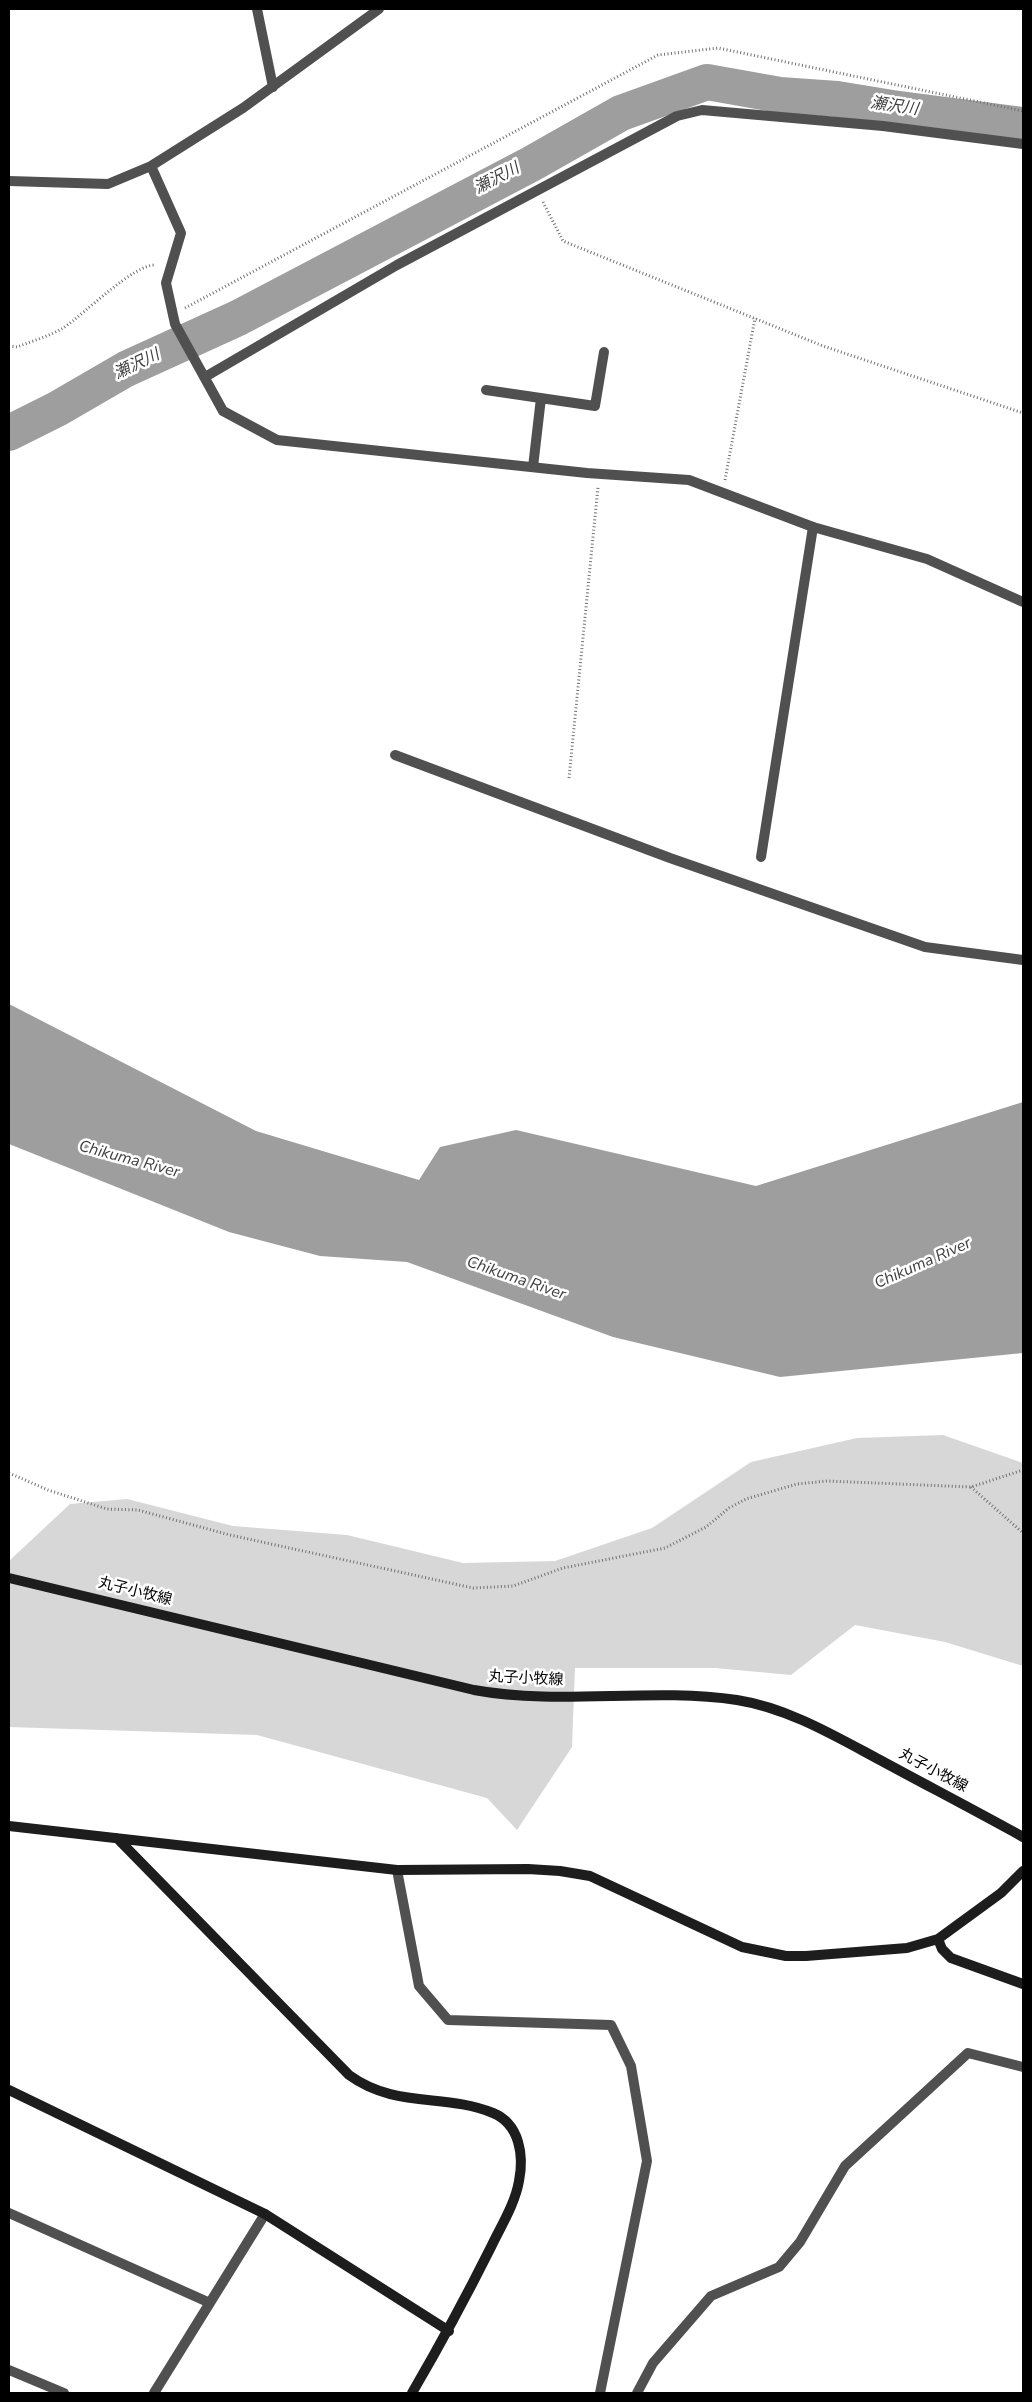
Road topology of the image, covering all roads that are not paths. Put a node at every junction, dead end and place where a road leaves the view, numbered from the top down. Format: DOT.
graph roads {
  1 [pos="256,9"];
  2 [pos="379,9"];
  3 [pos="272,87"];
  4 [pos="1023,144"];
  5 [pos="150,166"];
  6 [pos="9,181"];
  7 [pos="604,352"];
  8 [pos="205,377"];
  9 [pos="486,390"];
  10 [pos="541,398"];
  11 [pos="533,467"];
  12 [pos="813,527"];
  13 [pos="1023,602"];
  14 [pos="395,755"];
  15 [pos="761,858"];
  16 [pos="1023,960"];
  17 [pos="9,1578"];
  18 [pos="9,1826"];
  19 [pos="1023,1837"];
  20 [pos="116,1838"];
  21 [pos="397,1870"];
  22 [pos="1023,1871"];
  23 [pos="938,1939"];
  24 [pos="1023,1984"];
  25 [pos="1023,2067"];
  26 [pos="9,2090"];
  27 [pos="9,2213"];
  28 [pos="265,2214"];
  29 [pos="210,2303"];
  30 [pos="449,2331"];
  31 [pos="9,2370"];
  32 [pos="64,2393"];
  33 [pos="154,2393"];
  34 [pos="412,2393"];
  35 [pos="600,2393"];
  36 [pos="637,2393"];
  1 -- 3 [label="street"];
  2 -- 3 [label="street"];
  3 -- 5 [label="street"];
  4 -- 8 [label="street"];
  5 -- 6 [label="street"];
  5 -- 8 [label="street"];
  7 -- 10 [label="street"];
  8 -- 11 [label="street"];
  9 -- 10 [label="street"];
  10 -- 11 [label="street"];
  11 -- 12 [label="street"];
  12 -- 13 [label="street"];
  12 -- 15 [label="street"];
  14 -- 16 [label="street"];
  17 -- 19 [label="street, 丸子小牧線"];
  18 -- 20 [label="street"];
  20 -- 21 [label="street"];
  20 -- 30 [label="street"];
  21 -- 23 [label="street"];
  21 -- 35 [label="street"];
  22 -- 23 [label="street"];
  23 -- 24 [label="street"];
  25 -- 36 [label="street"];
  26 -- 28 [label="street"];
  27 -- 29 [label="street"];
  28 -- 29 [label="street"];
  28 -- 30 [label="street"];
  29 -- 33 [label="street"];
  30 -- 34 [label="street"];
  31 -- 32 [label="street"];
}
